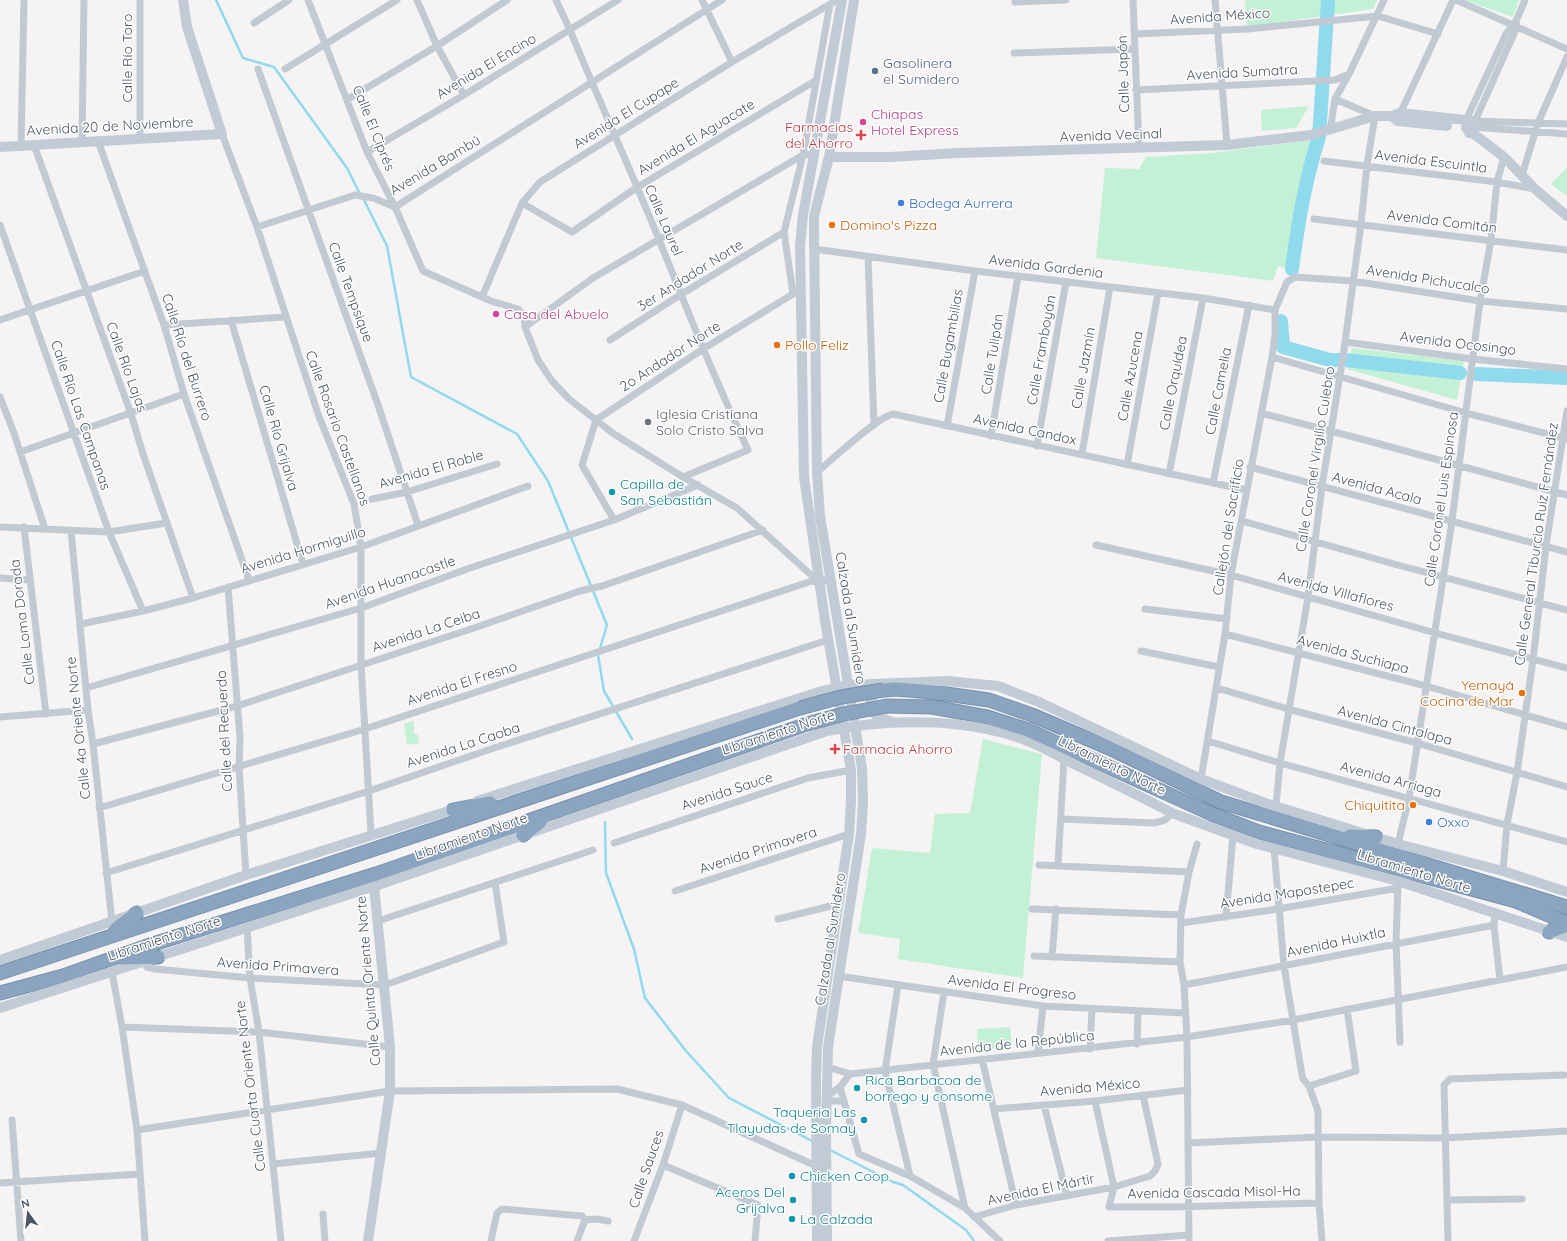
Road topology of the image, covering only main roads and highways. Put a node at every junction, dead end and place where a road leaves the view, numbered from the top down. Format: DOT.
graph roads {
  1 [pos="539,794"];
  2 [pos="453,810"];
  3 [pos="549,815"];
  4 [pos="523,835"];
  5 [pos="1331,836"];
  6 [pos="1376,837"];
  7 [pos="1334,854"];
  8 [pos="1349,868"];
  9 [pos="1567,907"];
  10 [pos="137,913"];
  11 [pos="1567,924"];
  12 [pos="1549,932"];
  13 [pos="102,938"];
  14 [pos="158,957"];
  15 [pos="114,958"];
  16 [pos="0,973"];
  17 [pos="0,993"];
  1 -- 2 [label="highway"];
  1 -- 5 [label="highway, Libramiento Norte, bridge"];
  1 -- 13 [label="highway, Libramiento Norte"];
  3 -- 4 [label="highway"];
  3 -- 7 [label="highway, Libramiento Norte, bridge"];
  3 -- 15 [label="highway, Libramiento Norte"];
  5 -- 6 [label="highway"];
  5 -- 9 [label="highway, Libramiento Norte"];
  7 -- 8 [label="highway"];
  7 -- 11 [label="highway, Libramiento Norte"];
  10 -- 13 [label="highway"];
  11 -- 12 [label="highway"];
  13 -- 16 [label="highway, Libramiento Norte"];
  14 -- 15 [label="highway"];
  15 -- 17 [label="highway, Libramiento Norte"];
}
